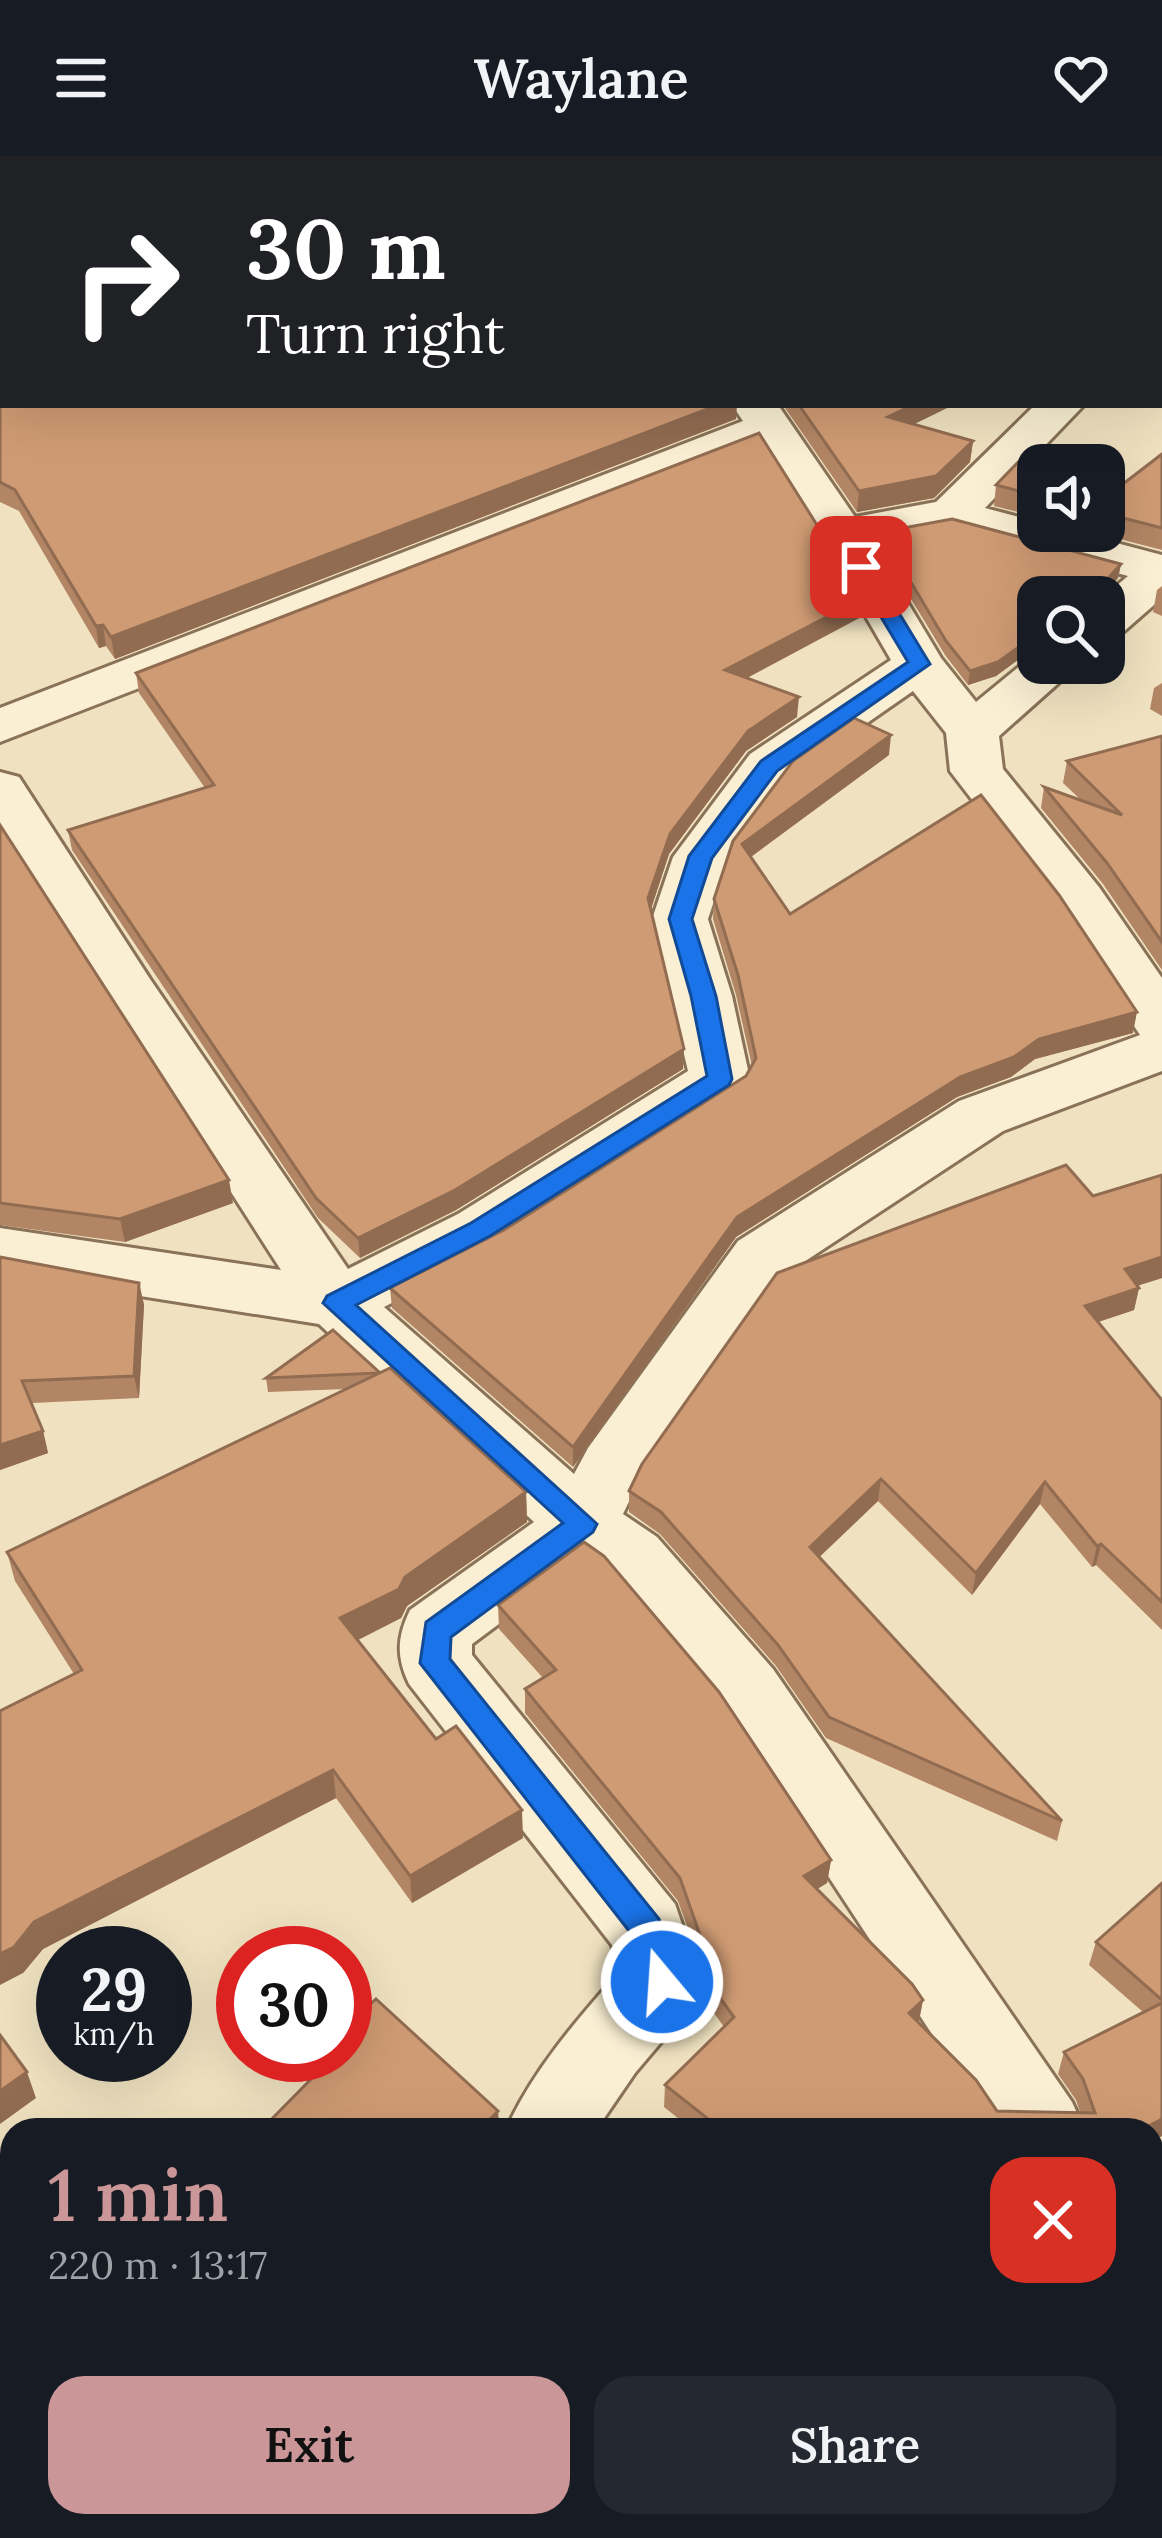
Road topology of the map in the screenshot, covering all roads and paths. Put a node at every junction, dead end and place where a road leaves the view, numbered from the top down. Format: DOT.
graph roads {
  1 [pos="1058,408"];
  2 [pos="760,417"];
  3 [pos="952,514"];
  4 [pos="842,534"];
  5 [pos="1162,572"];
  6 [pos="1125,604"];
  7 [pos="919,664"];
  8 [pos="1030,684"];
  9 [pos="0,726"];
  10 [pos="972,733"];
  11 [pos="0,789"];
  12 [pos="1162,1022"];
  13 [pos="1162,1049"];
  14 [pos="0,1251"];
  15 [pos="337,1303"];
  16 [pos="583,1524"];
  17 [pos="556,2118"];
  18 [pos="1034,2118"];
  1 -- 3 [label="street"];
  2 -- 4 [label="street"];
  2 -- 9 [label="street"];
  3 -- 4 [label="street"];
  3 -- 5 [label="street"];
  4 -- 7 [label="street"];
  5 -- 6 [label="street"];
  7 -- 10 [label="street"];
  7 -- 15 [label="street"];
  8 -- 10 [label="street"];
  10 -- 12 [label="street"];
  11 -- 15 [label="street"];
  13 -- 16 [label="street"];
  14 -- 15 [label="street"];
  15 -- 16 [label="street"];
  16 -- 17 [label="street"];
  16 -- 18 [label="street"];
}
